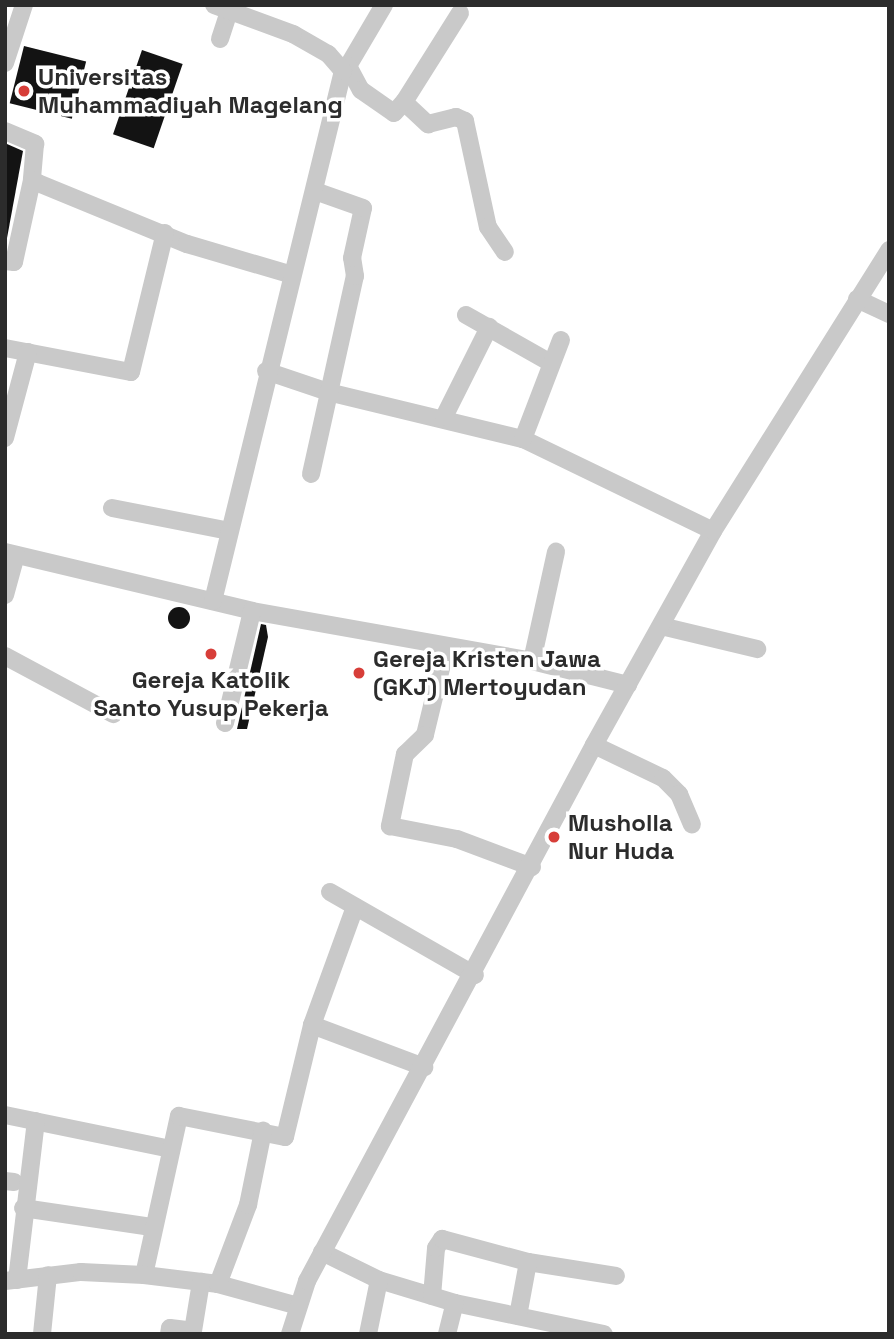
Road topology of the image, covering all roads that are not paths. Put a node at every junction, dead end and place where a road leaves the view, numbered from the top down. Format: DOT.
graph roads {
  1 [pos="23,5"];
  2 [pos="384,5"];
  3 [pos="221,8"];
  4 [pos="460,13"];
  5 [pos="220,38"];
  6 [pos="5,63"];
  7 [pos="346,68"];
  8 [pos="404,102"];
  9 [pos="5,131"];
  10 [pos="32,180"];
  11 [pos="315,191"];
  12 [pos="166,233"];
  13 [pos="889,250"];
  14 [pos="505,251"];
  15 [pos="6,267"];
  16 [pos="289,274"];
  17 [pos="857,299"];
  18 [pos="889,314"];
  19 [pos="466,315"];
  20 [pos="489,327"];
  21 [pos="561,340"];
  22 [pos="5,348"];
  23 [pos="28,352"];
  24 [pos="551,363"];
  25 [pos="266,371"];
  26 [pos="328,392"];
  27 [pos="444,417"];
  28 [pos="5,438"];
  29 [pos="523,439"];
  30 [pos="311,474"];
  31 [pos="112,508"];
  32 [pos="229,531"];
  33 [pos="713,531"];
  34 [pos="555,552"];
  35 [pos="11,554"];
  36 [pos="5,595"];
  37 [pos="213,601"];
  38 [pos="252,611"];
  39 [pos="661,626"];
  40 [pos="446,648"];
  41 [pos="757,649"];
  42 [pos="5,656"];
  43 [pos="532,661"];
  44 [pos="628,685"];
  45 [pos="113,714"];
  46 [pos="225,723"];
  47 [pos="594,745"];
  48 [pos="692,824"];
  49 [pos="532,867"];
  50 [pos="330,892"];
  51 [pos="355,907"];
  52 [pos="475,975"];
  53 [pos="312,1025"];
  54 [pos="424,1067"];
  55 [pos="5,1115"];
  56 [pos="36,1121"];
  57 [pos="263,1131"];
  58 [pos="170,1149"];
  59 [pos="23,1208"];
  60 [pos="152,1227"];
  61 [pos="322,1252"];
  62 [pos="528,1262"];
  63 [pos="48,1275"];
  64 [pos="144,1275"];
  65 [pos="616,1276"];
  66 [pos="11,1280"];
  67 [pos="379,1280"];
  68 [pos="210,1283"];
  69 [pos="432,1296"];
  70 [pos="455,1303"];
  71 [pos="295,1305"];
  72 [pos="518,1316"];
  73 [pos="42,1334"];
  74 [pos="169,1334"];
  75 [pos="290,1334"];
  76 [pos="368,1334"];
  77 [pos="447,1334"];
  78 [pos="604,1334"];
  1 -- 6 [label="street"];
  2 -- 7 [label="street"];
  3 -- 5 [label="street"];
  3 -- 7 [label="street"];
  4 -- 8 [label="street"];
  7 -- 8 [label="street"];
  7 -- 11 [label="street"];
  8 -- 14 [label="street"];
  9 -- 10 [label="street"];
  10 -- 12 [label="street"];
  10 -- 15 [label="street"];
  11 -- 16 [label="street"];
  11 -- 26 [label="street"];
  12 -- 16 [label="street"];
  12 -- 23 [label="street"];
  13 -- 17 [label="street"];
  16 -- 25 [label="street"];
  17 -- 18 [label="street"];
  17 -- 33 [label="street"];
  19 -- 20 [label="street"];
  20 -- 24 [label="street"];
  20 -- 27 [label="street"];
  21 -- 24 [label="street"];
  22 -- 23 [label="street"];
  23 -- 28 [label="street"];
  24 -- 29 [label="street"];
  25 -- 26 [label="street"];
  25 -- 32 [label="street"];
  26 -- 27 [label="street"];
  26 -- 30 [label="street"];
  27 -- 29 [label="street"];
  29 -- 33 [label="street"];
  31 -- 32 [label="street"];
  32 -- 37 [label="street"];
  33 -- 39 [label="street"];
  34 -- 43 [label="street"];
  35 -- 36 [label="street"];
  35 -- 37 [label="street"];
  37 -- 38 [label="street"];
  38 -- 40 [label="street"];
  38 -- 46 [label="street"];
  39 -- 41 [label="street"];
  39 -- 44 [label="street"];
  40 -- 43 [label="street"];
  40 -- 49 [label="street"];
  42 -- 45 [label="street"];
  43 -- 44 [label="street"];
  44 -- 47 [label="street"];
  47 -- 48 [label="street"];
  47 -- 49 [label="street"];
  49 -- 52 [label="street"];
  50 -- 51 [label="street"];
  51 -- 52 [label="street"];
  51 -- 53 [label="street"];
  52 -- 54 [label="street"];
  53 -- 54 [label="street"];
  53 -- 57 [label="street"];
  54 -- 61 [label="street"];
  55 -- 56 [label="street"];
  56 -- 58 [label="street"];
  56 -- 59 [label="street"];
  57 -- 58 [label="street"];
  57 -- 68 [label="street"];
  58 -- 60 [label="street"];
  59 -- 60 [label="street"];
  59 -- 66 [label="street"];
  60 -- 64 [label="street"];
  61 -- 67 [label="street"];
  61 -- 71 [label="street"];
  62 -- 65 [label="street"];
  62 -- 69 [label="street"];
  62 -- 72 [label="street"];
  63 -- 64 [label="street"];
  63 -- 66 [label="street"];
  63 -- 73 [label="street"];
  64 -- 68 [label="street"];
  67 -- 69 [label="street"];
  67 -- 76 [label="street"];
  68 -- 71 [label="street"];
  68 -- 74 [label="street"];
  69 -- 70 [label="street"];
  70 -- 72 [label="street"];
  70 -- 77 [label="street"];
  71 -- 75 [label="street"];
  72 -- 78 [label="street"];
}
